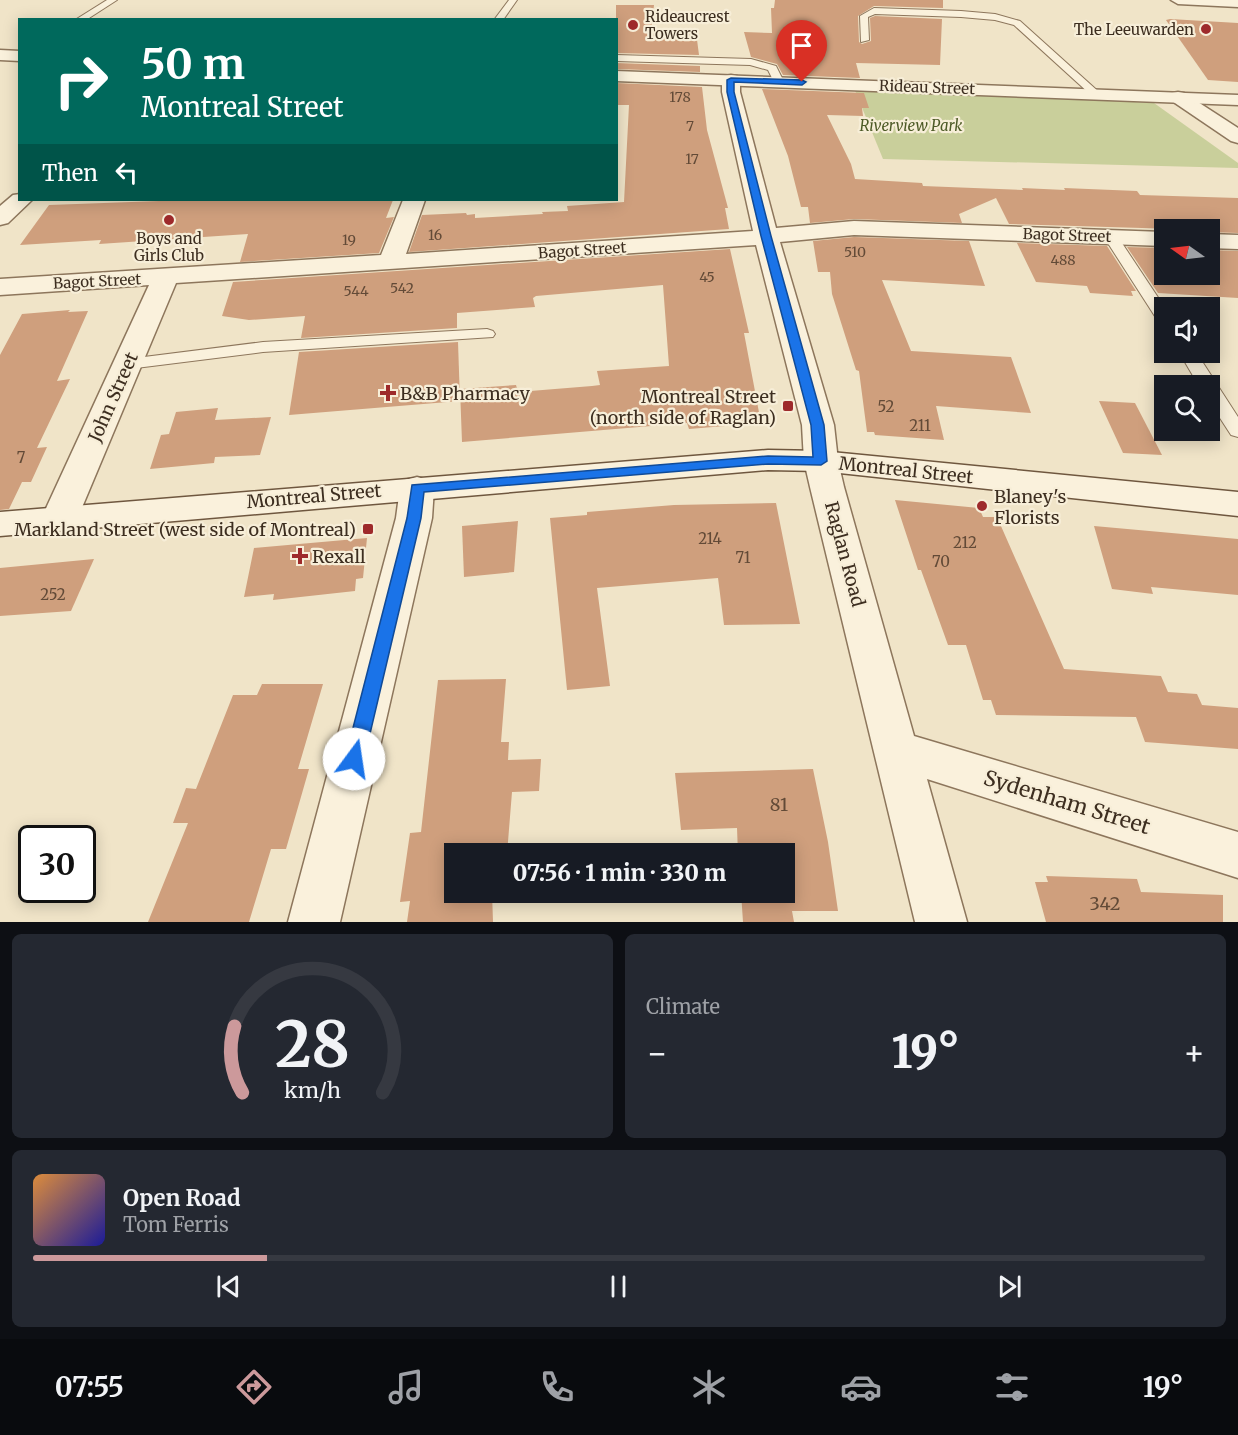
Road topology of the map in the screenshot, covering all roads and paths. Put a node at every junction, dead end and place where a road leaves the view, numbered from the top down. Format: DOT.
graph roads {
  1 [pos="113,0"];
  2 [pos="513,0"];
  3 [pos="1178,0"];
  4 [pos="1235,2"];
  5 [pos="82,18"];
  6 [pos="500,18"];
  7 [pos="864,40"];
  8 [pos="618,58"];
  9 [pos="618,76"];
  10 [pos="731,80"];
  11 [pos="779,82"];
  12 [pos="1095,93"];
  13 [pos="1178,97"];
  14 [pos="1238,99"];
  15 [pos="1238,137"];
  16 [pos="20,201"];
  17 [pos="414,201"];
  18 [pos="0,218"];
  19 [pos="766,236"];
  20 [pos="1111,237"];
  21 [pos="1154,239"];
  22 [pos="1220,241"];
  23 [pos="1238,242"];
  24 [pos="392,262"];
  25 [pos="166,277"];
  26 [pos="0,287"];
  27 [pos="1154,303"];
  28 [pos="488,334"];
  29 [pos="128,364"];
  30 [pos="1220,403"];
  31 [pos="1238,431"];
  32 [pos="821,461"];
  33 [pos="417,488"];
  34 [pos="1238,504"];
  35 [pos="60,517"];
  36 [pos="0,524"];
  37 [pos="896,750"];
  38 [pos="1238,855"];
  39 [pos="314,922"];
  40 [pos="941,922"];
  1 -- 5 [label="lane"];
  2 -- 6 [label="lane"];
  3 -- 4 [label="street"];
  7 -- 12 [label="lane"];
  8 -- 11 [label="lane"];
  9 -- 10 [label="street, Rideau Street"];
  10 -- 11 [label="street, Rideau Street"];
  10 -- 19 [label="street, Raglan Road"];
  11 -- 12 [label="street, Rideau Street"];
  12 -- 13 [label="street, Rideau Street"];
  13 -- 14 [label="street, Rideau Street"];
  13 -- 15 [label="street"];
  16 -- 18 [label="street"];
  17 -- 24 [label="street"];
  19 -- 20 [label="street, Bagot Street"];
  19 -- 24 [label="street, Bagot Street"];
  19 -- 32 [label="street, Raglan Road"];
  20 -- 21 [label="street, Bagot Street"];
  20 -- 27 [label="lane"];
  22 -- 23 [label="street"];
  24 -- 25 [label="street, Bagot Street"];
  25 -- 26 [label="street, Bagot Street"];
  25 -- 29 [label="street, John Street"];
  28 -- 29 [label="lane"];
  29 -- 35 [label="street, John Street"];
  30 -- 31 [label="lane"];
  32 -- 33 [label="street, Montreal Street"];
  32 -- 34 [label="street, Montreal Street"];
  32 -- 37 [label="street, Raglan Road"];
  33 -- 35 [label="street, Montreal Street"];
  33 -- 39 [label="street"];
  35 -- 36 [label="street, Montreal Street"];
  37 -- 38 [label="street, Sydenham Street"];
  37 -- 40 [label="street, Raglan Road"];
}
